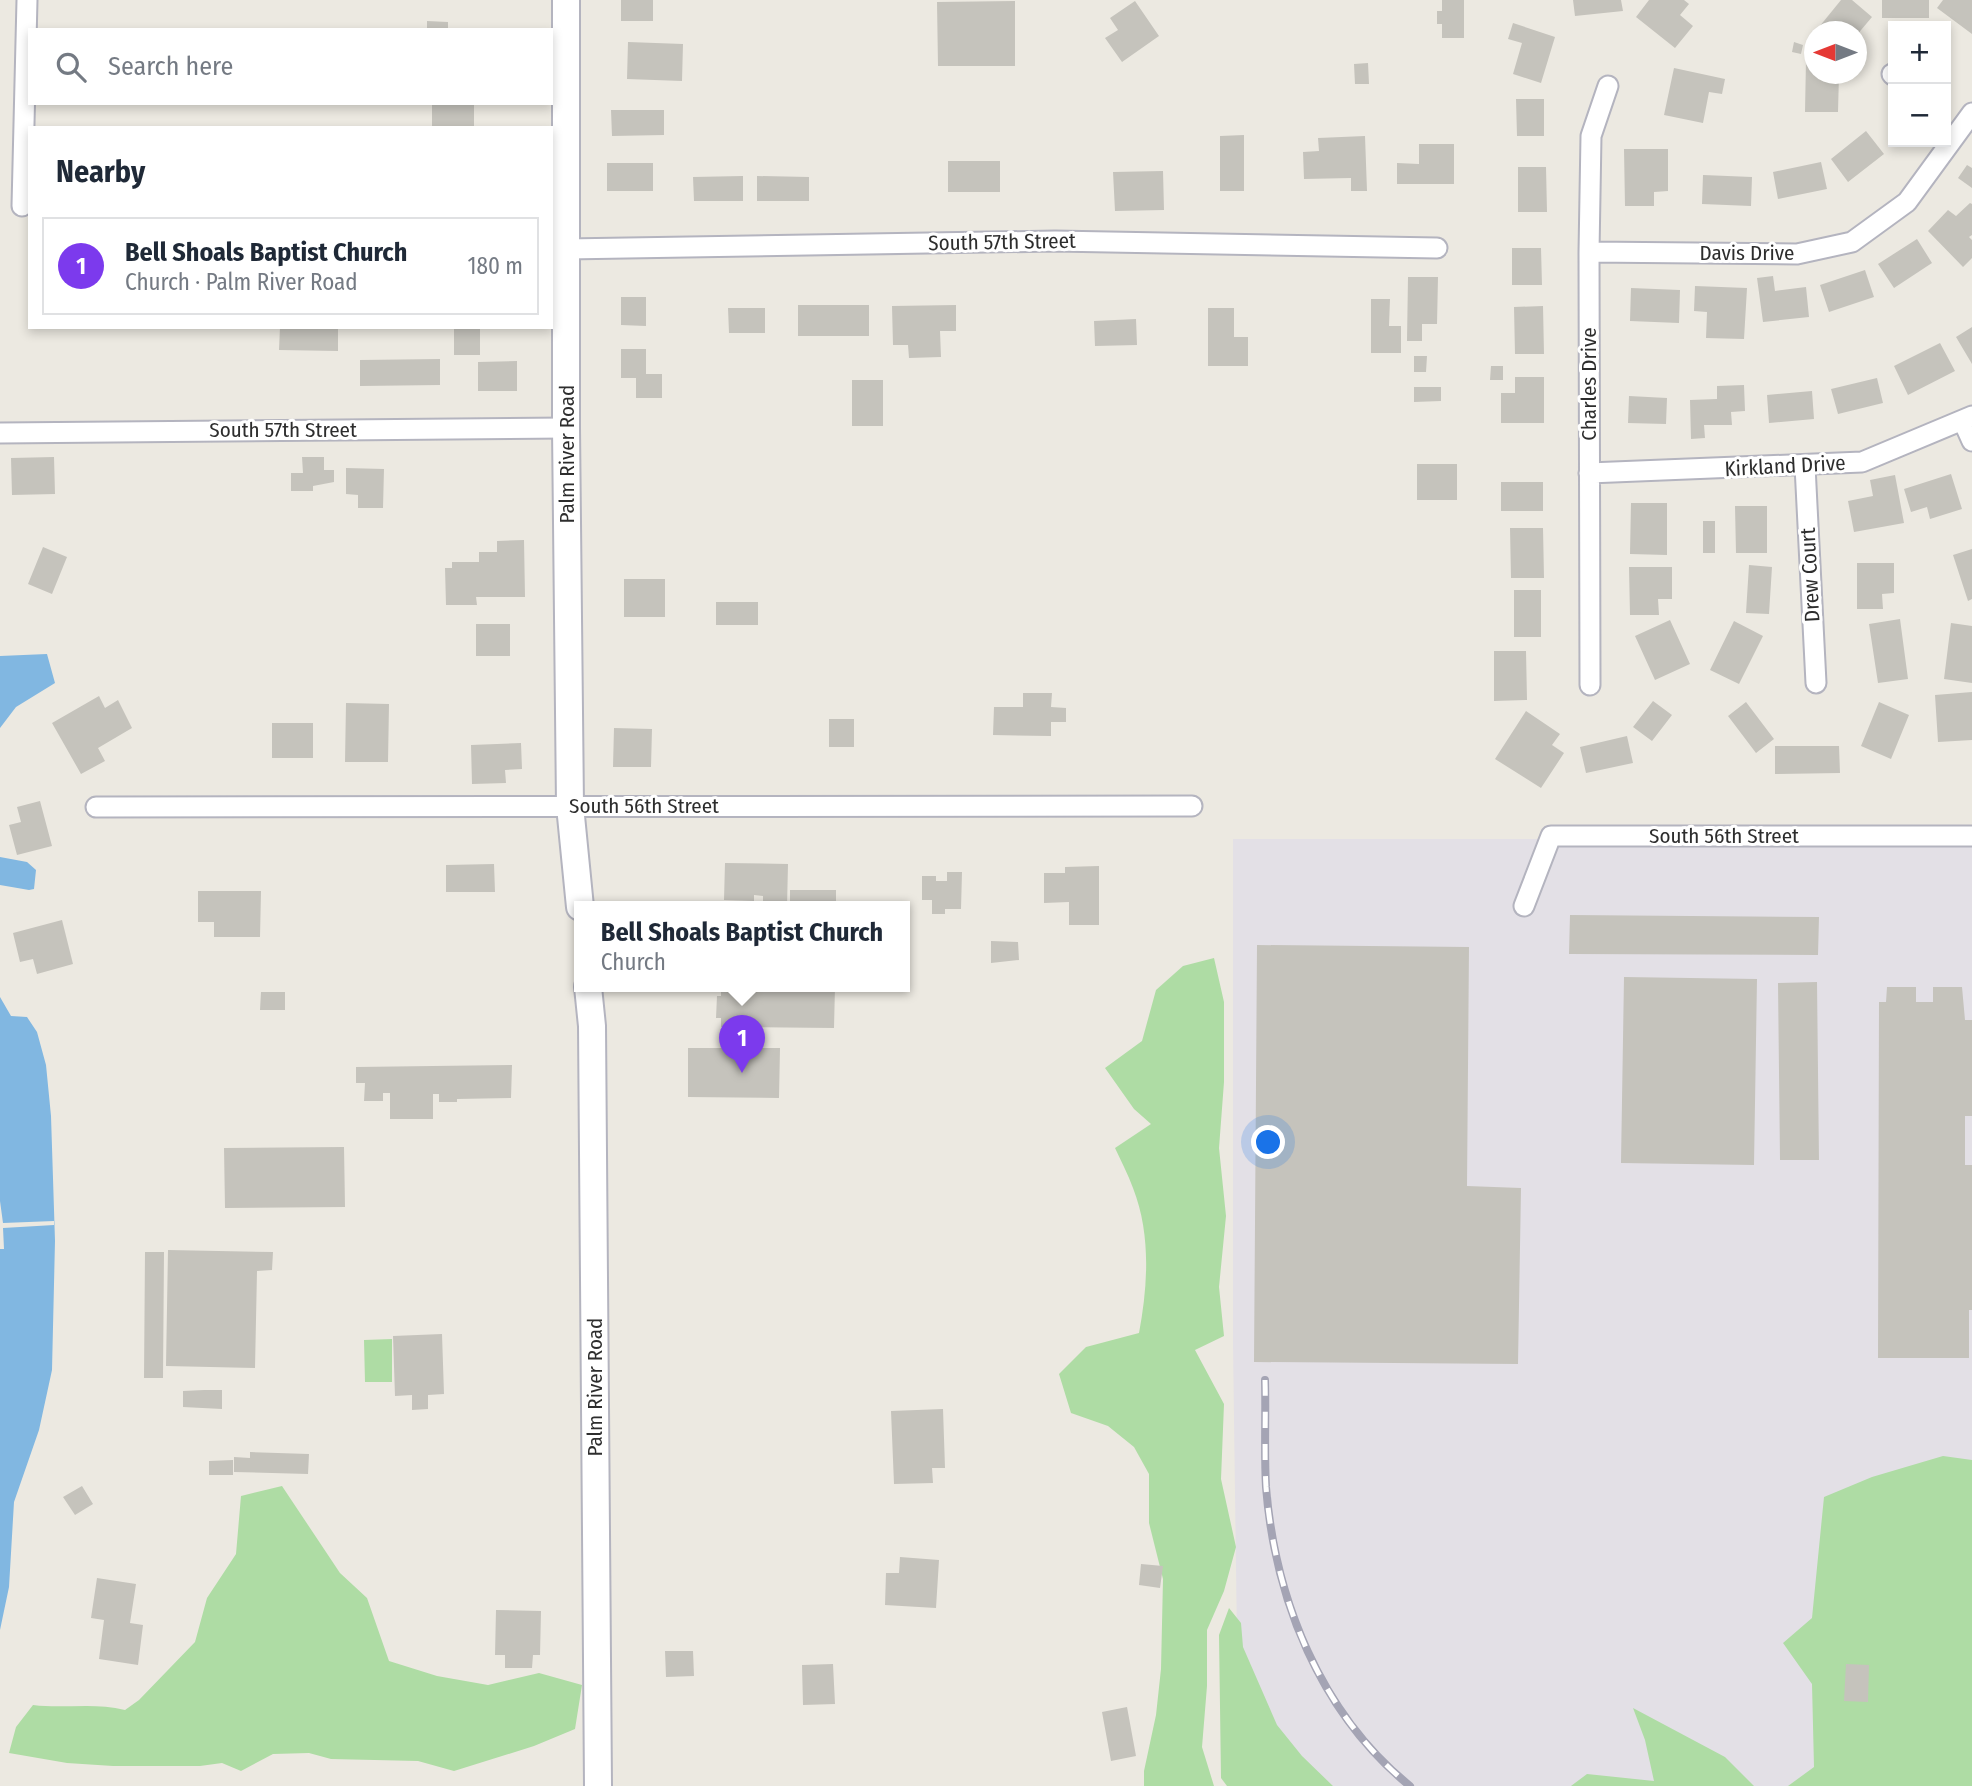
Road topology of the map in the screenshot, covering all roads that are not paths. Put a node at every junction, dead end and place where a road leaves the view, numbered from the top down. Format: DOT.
graph roads {
  1 [pos="27,0"];
  2 [pos="566,0"];
  3 [pos="1608,86"];
  4 [pos="1972,113"];
  5 [pos="1951,129"];
  6 [pos="1940,147"];
  7 [pos="22,206"];
  8 [pos="1437,248"];
  9 [pos="566,249"];
  10 [pos="1588,252"];
  11 [pos="1968,419"];
  12 [pos="566,428"];
  13 [pos="0,433"];
  14 [pos="1972,441"];
  15 [pos="1805,466"];
  16 [pos="1589,473"];
  17 [pos="1815,683"];
  18 [pos="1590,685"];
  19 [pos="570,806"];
  20 [pos="1192,806"];
  21 [pos="96,807"];
  22 [pos="1972,836"];
  23 [pos="579,901"];
  24 [pos="1524,906"];
  25 [pos="589,992"];
  26 [pos="598,1786"];
  1 -- 7 [label="street"];
  2 -- 9 [label="street, Palm River Road"];
  3 -- 10 [label="street, Charles Drive"];
  4 -- 5 [label="street, Davis Drive"];
  6 -- 10 [label="street, Davis Drive"];
  8 -- 9 [label="street, South 57th Street"];
  9 -- 12 [label="street, Palm River Road"];
  10 -- 16 [label="street, Charles Drive"];
  11 -- 14 [label="street"];
  11 -- 15 [label="street, Kirkland Drive"];
  12 -- 13 [label="street, South 57th Street"];
  12 -- 19 [label="street, Palm River Road"];
  15 -- 16 [label="street, Kirkland Drive"];
  15 -- 17 [label="street, Drew Court"];
  16 -- 18 [label="street, Charles Drive"];
  19 -- 20 [label="street, South 56th Street"];
  19 -- 21 [label="street, South 56th Street"];
  19 -- 23 [label="street, Palm River Road"];
  22 -- 24 [label="street, South 56th Street"];
  25 -- 26 [label="street, Palm River Road"];
}
